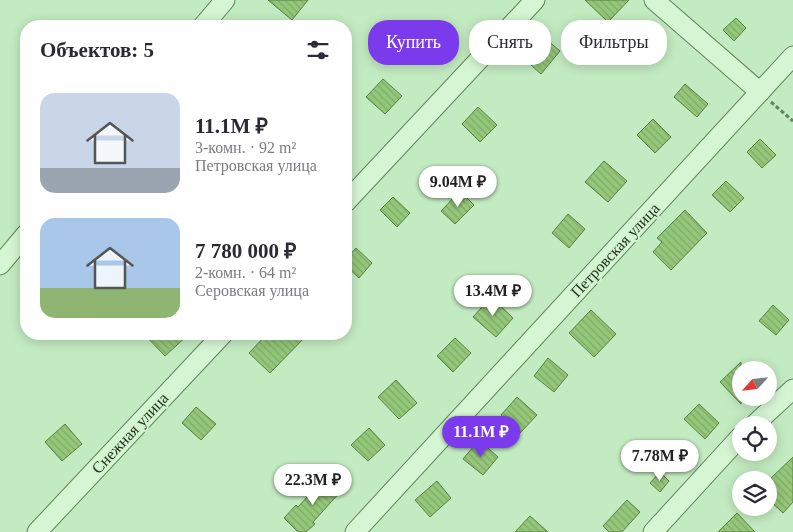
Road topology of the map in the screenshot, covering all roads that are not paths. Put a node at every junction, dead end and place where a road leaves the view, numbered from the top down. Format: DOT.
graph roads {
  1 [pos="225,0"];
  2 [pos="535,0"];
  3 [pos="654,0"];
  4 [pos="208,20"];
  5 [pos="793,56"];
  6 [pos="760,92"];
  7 [pos="352,196"];
  8 [pos="20,241"];
  9 [pos="0,265"];
  10 [pos="217,340"];
  11 [pos="793,389"];
  12 [pos="764,416"];
  13 [pos="732,446"];
  14 [pos="37,532"];
  15 [pos="355,532"];
  16 [pos="653,532"];
  1 -- 4 [label="street"];
  2 -- 7 [label="street"];
  3 -- 6 [label="street"];
  5 -- 6 [label="street, Петровская улица"];
  6 -- 15 [label="street, Петровская улица"];
  8 -- 9 [label="street"];
  10 -- 14 [label="street, Снежная улица"];
  11 -- 12 [label="street"];
  13 -- 16 [label="street"];
}
